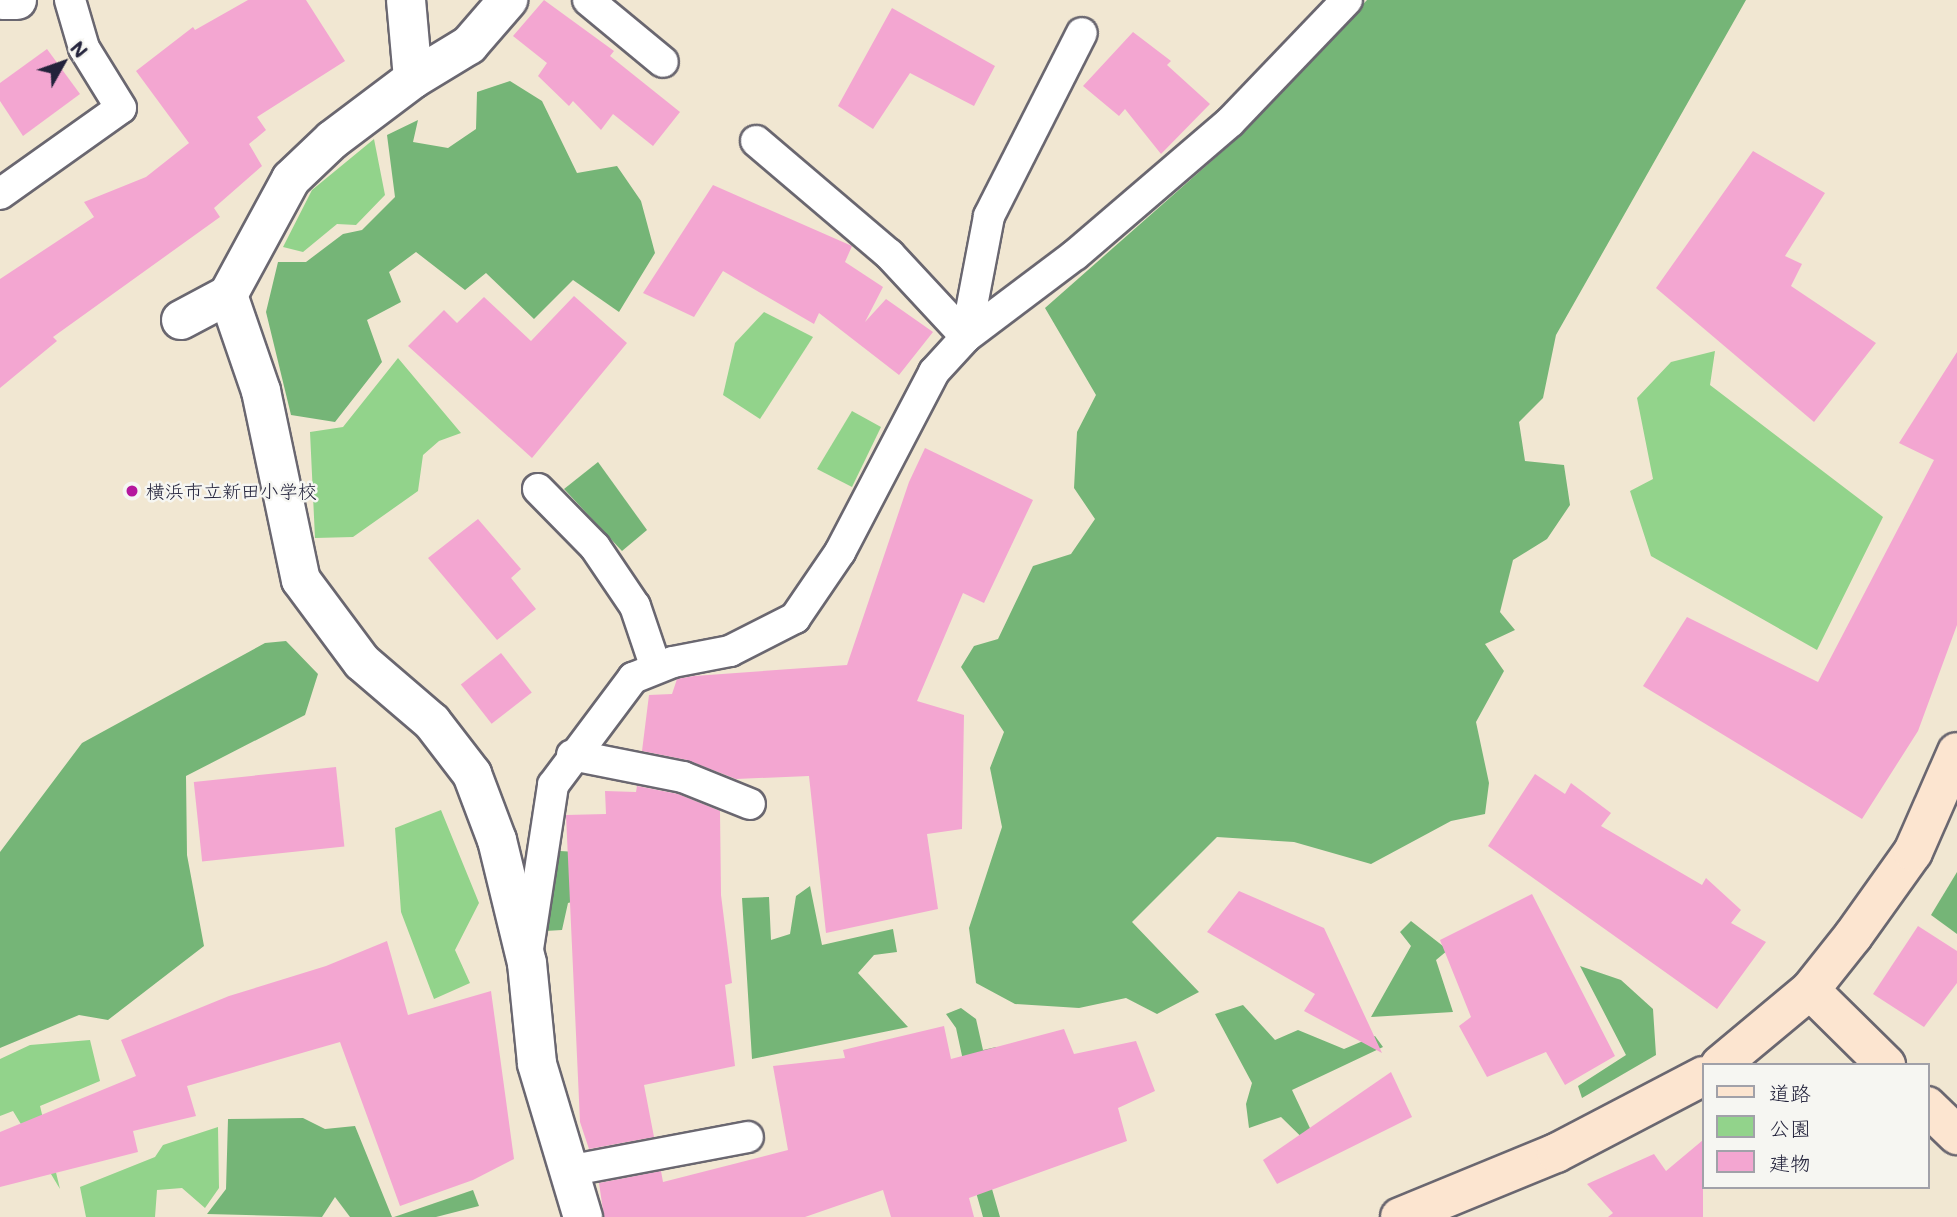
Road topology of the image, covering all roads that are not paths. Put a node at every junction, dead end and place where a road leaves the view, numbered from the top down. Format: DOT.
graph roads {
  1 [pos="2,0"];
  2 [pos="17,0"];
  3 [pos="70,0"];
  4 [pos="406,0"];
  5 [pos="508,0"];
  6 [pos="588,0"];
  7 [pos="1347,0"];
  8 [pos="1082,33"];
  9 [pos="663,62"];
  10 [pos="413,79"];
  11 [pos="756,141"];
  12 [pos="0,194"];
  13 [pos="228,295"];
  14 [pos="181,320"];
  15 [pos="966,337"];
  16 [pos="538,489"];
  17 [pos="656,668"];
  18 [pos="1957,752"];
  19 [pos="572,755"];
  20 [pos="750,804"];
  21 [pos="527,963"];
  22 [pos="1810,990"];
  23 [pos="1722,1063"];
  24 [pos="1883,1063"];
  25 [pos="1702,1077"];
  26 [pos="1929,1108"];
  27 [pos="1957,1135"];
  28 [pos="748,1137"];
  29 [pos="568,1171"];
  30 [pos="583,1217"];
  31 [pos="1400,1217"];
  1 -- 2 [label="street"];
  3 -- 12 [label="lane"];
  4 -- 10 [label="street"];
  5 -- 10 [label="street"];
  6 -- 9 [label="lane"];
  7 -- 15 [label="lane"];
  8 -- 15 [label="lane"];
  10 -- 13 [label="street"];
  11 -- 15 [label="lane"];
  13 -- 14 [label="street"];
  13 -- 21 [label="street"];
  15 -- 17 [label="lane"];
  16 -- 17 [label="lane"];
  17 -- 19 [label="lane"];
  18 -- 22 [label="street"];
  19 -- 20 [label="lane"];
  19 -- 21 [label="lane"];
  21 -- 29 [label="street"];
  22 -- 23 [label="street"];
  22 -- 24 [label="street"];
  25 -- 31 [label="street"];
  26 -- 27 [label="street"];
  28 -- 29 [label="lane"];
  29 -- 30 [label="street"];
}
